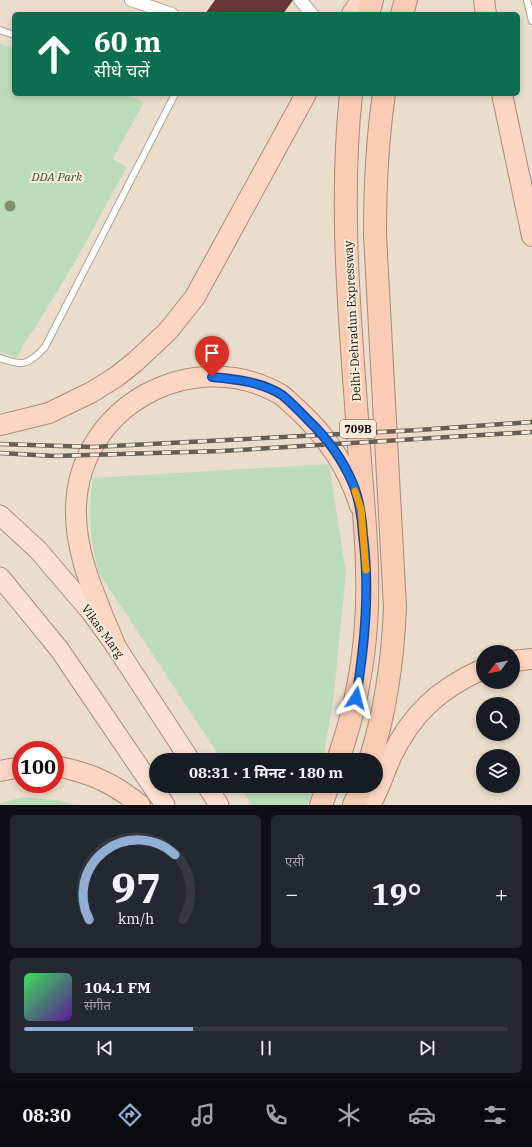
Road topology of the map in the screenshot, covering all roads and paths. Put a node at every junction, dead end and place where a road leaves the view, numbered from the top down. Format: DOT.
graph roads {
  1 [pos="131,0"];
  2 [pos="300,0"];
  3 [pos="361,0"];
  4 [pos="372,0"];
  5 [pos="406,0"];
  6 [pos="484,0"];
  7 [pos="527,0"];
  8 [pos="166,12"];
  9 [pos="310,12"];
  10 [pos="353,12"];
  11 [pos="369,12"];
  12 [pos="403,12"];
  13 [pos="486,12"];
  14 [pos="532,21"];
  15 [pos="0,30"];
  16 [pos="12,34"];
  17 [pos="174,96"];
  18 [pos="305,96"];
  19 [pos="350,96"];
  20 [pos="384,96"];
  21 [pos="502,96"];
  22 [pos="532,236"];
  23 [pos="0,358"];
  24 [pos="0,425"];
  25 [pos="0,516"];
  26 [pos="366,563"];
  27 [pos="0,577"];
  28 [pos="115,645"];
  29 [pos="532,659"];
  30 [pos="520,660"];
  31 [pos="476,672"];
  32 [pos="185,753"];
  33 [pos="340,753"];
  34 [pos="372,753"];
  35 [pos="64,768"];
  36 [pos="12,769"];
  37 [pos="0,771"];
  38 [pos="211,793"];
  39 [pos="325,793"];
  40 [pos="359,793"];
  41 [pos="140,805"];
  42 [pos="165,805"];
  43 [pos="219,805"];
  44 [pos="321,805"];
  45 [pos="354,805"];
  46 [pos="370,805"];
  1 -- 8 [label="street"];
  2 -- 9 [label="street"];
  3 -- 10 [label="highway"];
  4 -- 11 [label="highway"];
  5 -- 12 [label="highway"];
  6 -- 13 [label="highway"];
  7 -- 14 [label="lane"];
  15 -- 16 [label="lane"];
  17 -- 23 [label="lane"];
  18 -- 24 [label="highway"];
  19 -- 26 [label="highway, Delhi-Dehradun Expressway / 709B"];
  20 -- 34 [label="highway, 709B"];
  21 -- 22 [label="highway"];
  25 -- 28 [label="main road, Vikas Marg"];
  26 -- 28 [label="highway"];
  26 -- 33 [label="highway, Delhi-Dehradun Expressway / 709B"];
  27 -- 42 [label="main road"];
  28 -- 32 [label="main road, Vikas Marg"];
  29 -- 30 [label="highway"];
  31 -- 46 [label="highway"];
  35 -- 41 [label="highway"];
  36 -- 37 [label="highway"];
  38 -- 43 [label="main road"];
  39 -- 44 [label="highway"];
  40 -- 45 [label="highway"];
}
